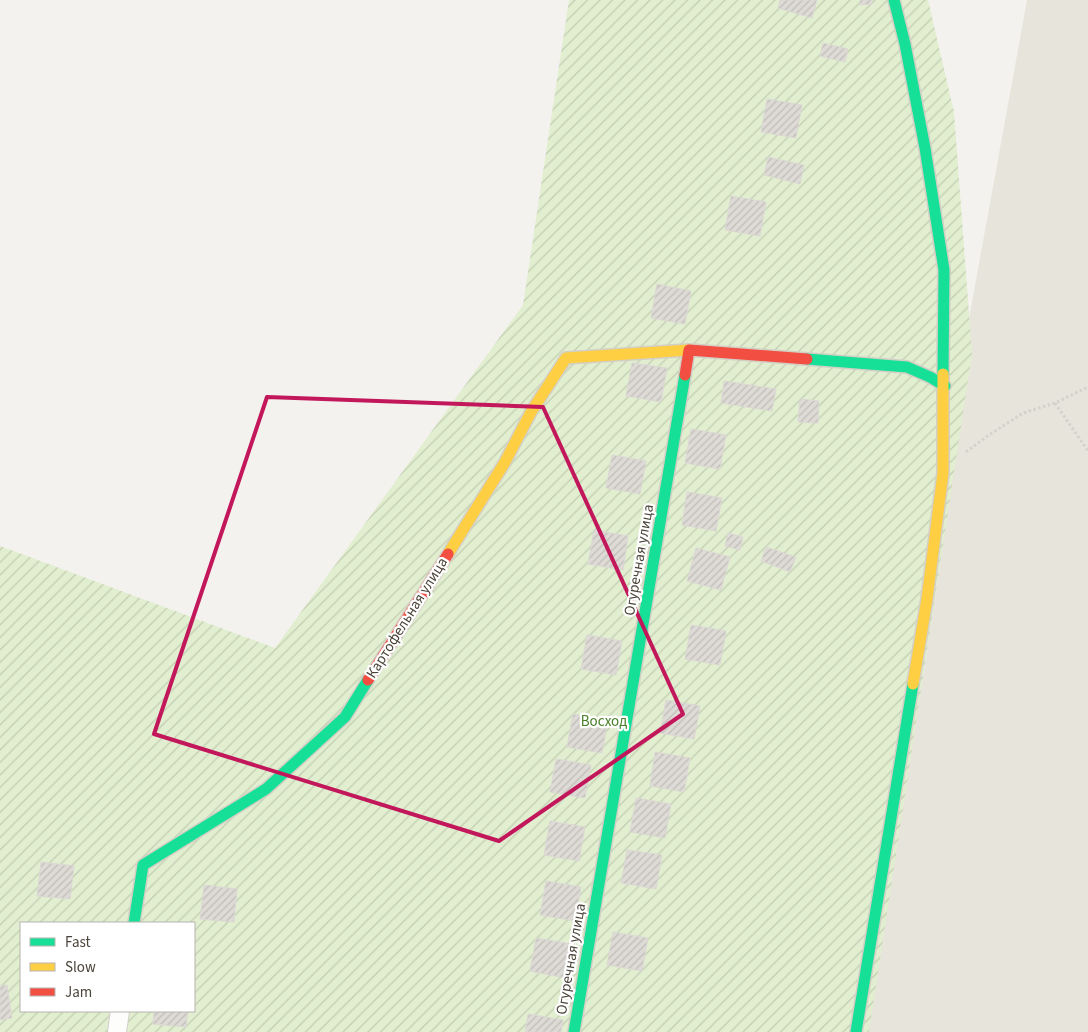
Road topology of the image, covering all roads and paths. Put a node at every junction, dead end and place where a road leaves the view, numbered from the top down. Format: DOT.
graph roads {
  1 [pos="894,0"];
  2 [pos="689,350"];
  3 [pos="945,386"];
  4 [pos="1088,387"];
  5 [pos="1055,403"];
  6 [pos="1088,451"];
  7 [pos="944,473"];
  8 [pos="134,922"];
  9 [pos="120,1012"];
  10 [pos="117,1032"];
  11 [pos="574,1032"];
  12 [pos="856,1032"];
  1 -- 3 [label="street"];
  2 -- 3 [label="street"];
  2 -- 8 [label="street, Картофельная улица"];
  2 -- 11 [label="street, Огуречная улица"];
  3 -- 7 [label="street"];
  4 -- 5 [label="path"];
  5 -- 6 [label="path"];
  5 -- 7 [label="path"];
  7 -- 12 [label="street"];
  9 -- 10 [label="street"];
}
